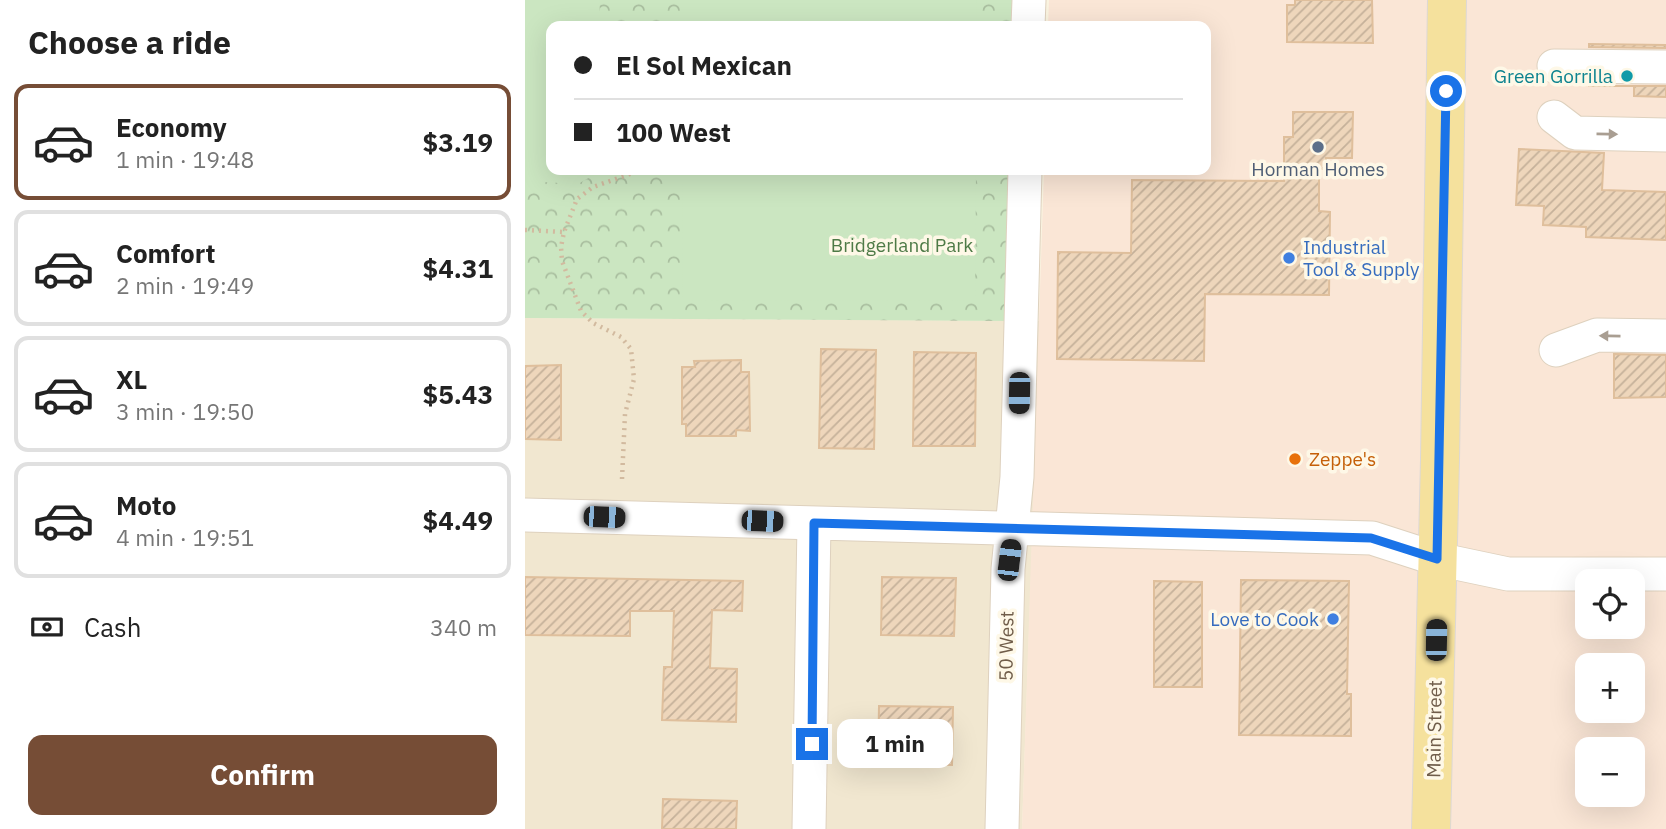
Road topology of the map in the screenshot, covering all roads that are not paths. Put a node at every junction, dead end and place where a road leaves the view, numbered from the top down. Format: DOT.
graph roads {
  1 [pos="1029,0"];
  2 [pos="1447,0"];
  3 [pos="1028,21"];
  4 [pos="1555,66"];
  5 [pos="1666,67"];
  6 [pos="1553,117"];
  7 [pos="1666,135"];
  8 [pos="1025,175"];
  9 [pos="1666,336"];
  10 [pos="1556,350"];
  11 [pos="525,515"];
  12 [pos="814,523"];
  13 [pos="1012,527"];
  14 [pos="1437,559"];
  15 [pos="1666,574"];
  16 [pos="809,829"];
  17 [pos="1002,829"];
  18 [pos="1431,829"];
  1 -- 3 [label="street"];
  2 -- 14 [label="main road, Main Street"];
  4 -- 5 [label="street"];
  6 -- 7 [label="street, one-way"];
  8 -- 13 [label="street, 50 West"];
  9 -- 10 [label="street, one-way"];
  11 -- 12 [label="street"];
  12 -- 13 [label="street"];
  12 -- 16 [label="street"];
  13 -- 14 [label="street"];
  13 -- 17 [label="street, 50 West"];
  14 -- 15 [label="street"];
  14 -- 18 [label="main road, Main Street"];
}
